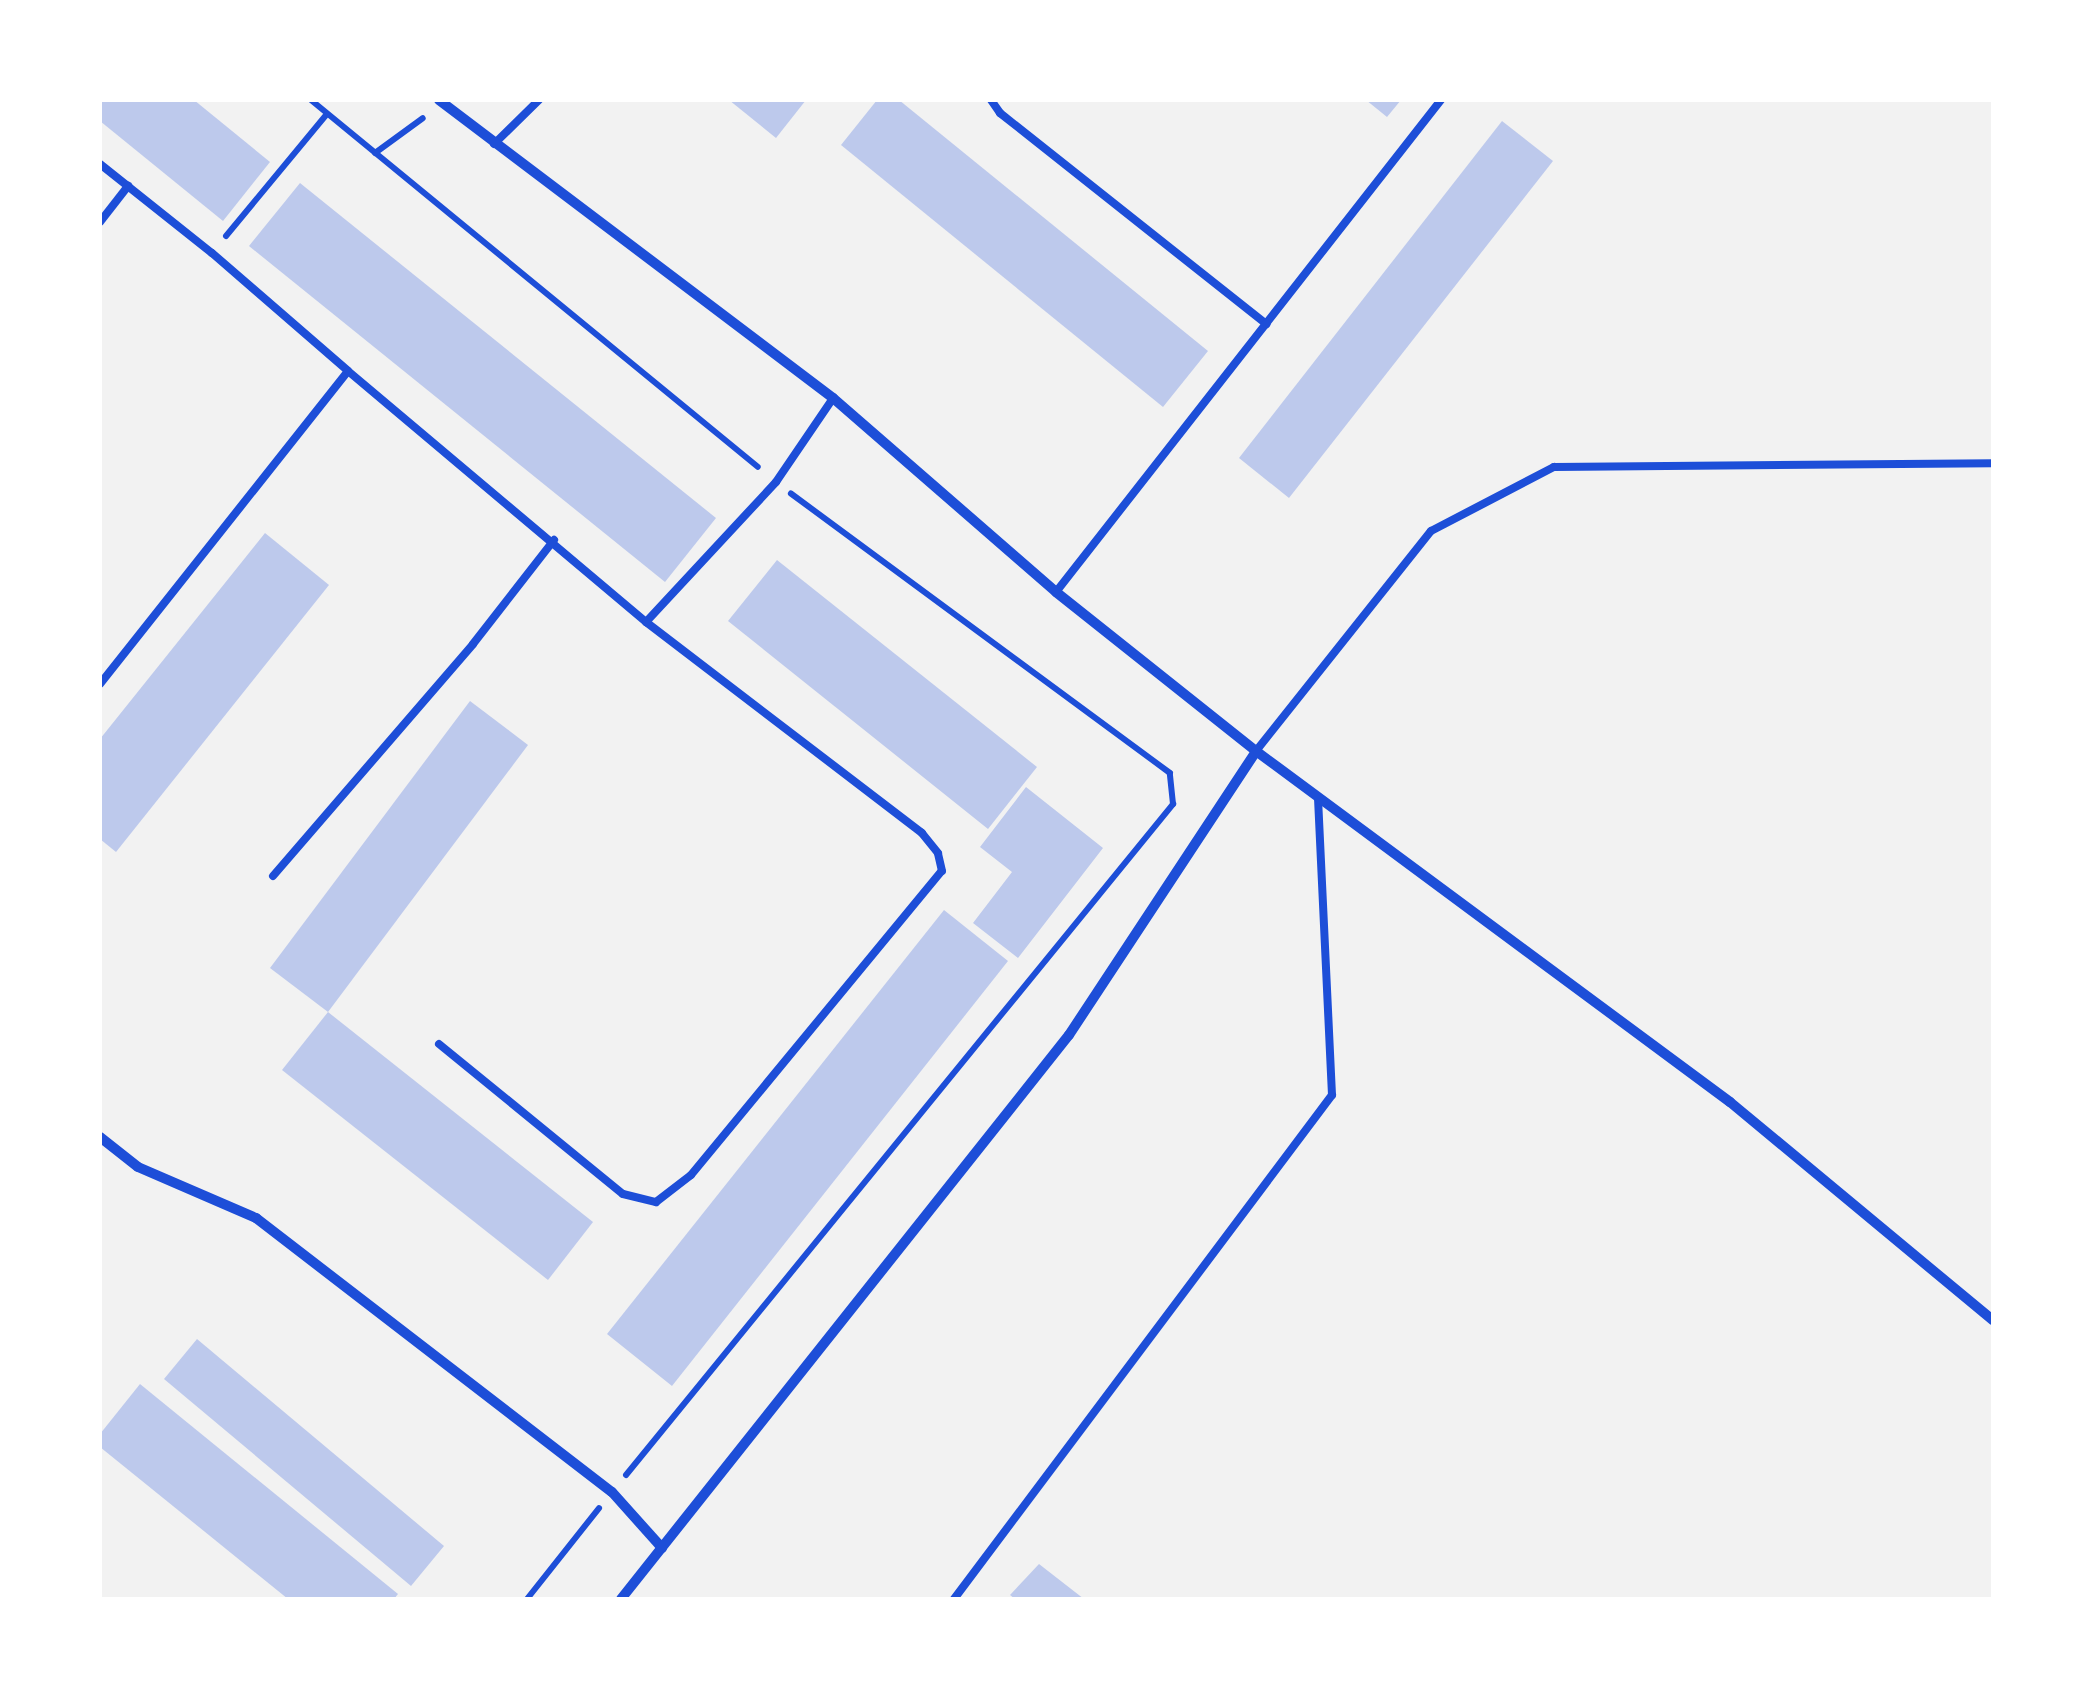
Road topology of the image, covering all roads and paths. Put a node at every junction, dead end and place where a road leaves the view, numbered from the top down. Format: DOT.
graph roads {
  1 [pos="539,100"];
  2 [pos="990,100"];
  3 [pos="1441,100"];
  4 [pos="441,102"];
  5 [pos="327,114"];
  6 [pos="494,144"];
  7 [pos="376,153"];
  8 [pos="100,164"];
  9 [pos="128,186"];
  10 [pos="100,222"];
  11 [pos="212,253"];
  12 [pos="1266,324"];
  13 [pos="348,370"];
  14 [pos="833,398"];
  15 [pos="1993,463"];
  16 [pos="554,540"];
  17 [pos="1056,592"];
  18 [pos="646,622"];
  19 [pos="100,684"];
  20 [pos="1256,751"];
  21 [pos="1318,797"];
  22 [pos="273,876"];
  23 [pos="439,1044"];
  24 [pos="100,1136"];
  25 [pos="1993,1320"];
  26 [pos="612,1492"];
  27 [pos="662,1548"];
  28 [pos="527,1599"];
  29 [pos="621,1599"];
  30 [pos="954,1599"];
  1 -- 6 [label="lane"];
  2 -- 12 [label="lane"];
  3 -- 12 [label="lane"];
  4 -- 6 [label="street"];
  4 -- 7 [label="path"];
  5 -- 11 [label="path"];
  6 -- 14 [label="street"];
  8 -- 9 [label="lane"];
  9 -- 10 [label="lane"];
  9 -- 11 [label="lane"];
  11 -- 13 [label="lane"];
  12 -- 17 [label="lane"];
  13 -- 16 [label="lane"];
  13 -- 19 [label="lane"];
  14 -- 17 [label="street"];
  14 -- 18 [label="lane"];
  15 -- 20 [label="lane"];
  16 -- 18 [label="lane"];
  16 -- 22 [label="lane"];
  17 -- 20 [label="street"];
  18 -- 23 [label="lane"];
  20 -- 21 [label="street"];
  20 -- 27 [label="street"];
  21 -- 25 [label="street"];
  21 -- 30 [label="lane"];
  24 -- 26 [label="street"];
  26 -- 27 [label="street"];
  26 -- 28 [label="path"];
  27 -- 29 [label="street"];
}
